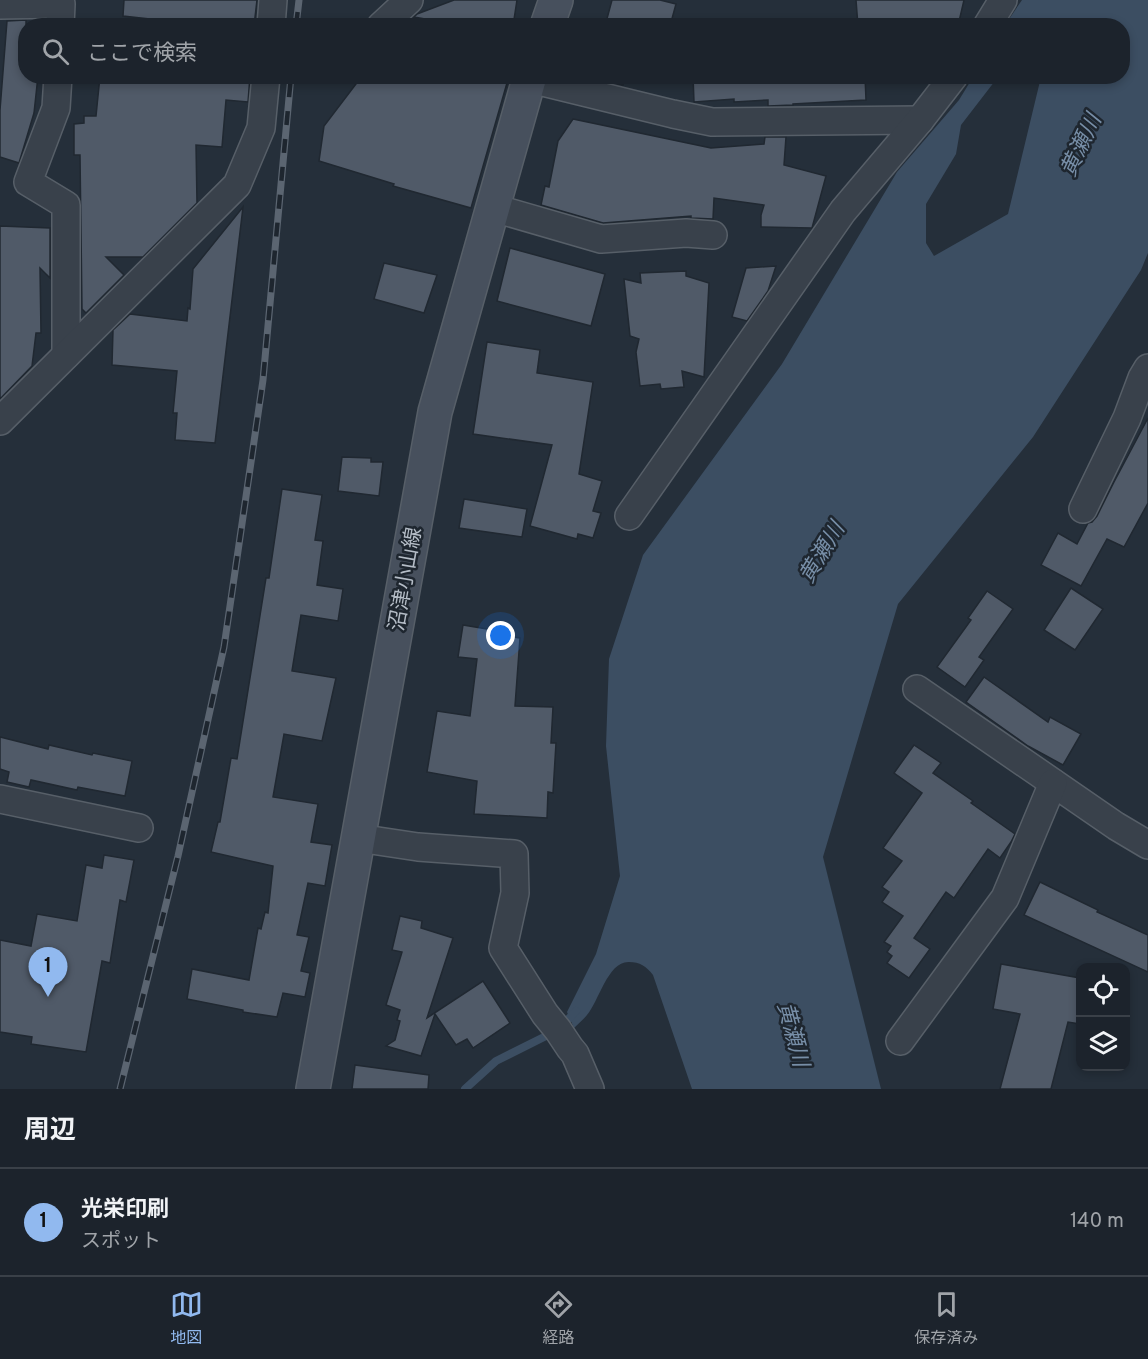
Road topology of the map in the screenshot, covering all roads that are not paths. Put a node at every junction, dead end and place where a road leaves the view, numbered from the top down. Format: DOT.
graph roads {
  1 [pos="273,0"];
  2 [pos="409,0"];
  3 [pos="556,0"];
  4 [pos="1003,0"];
  5 [pos="0,5"];
  6 [pos="60,18"];
  7 [pos="272,18"];
  8 [pos="390,18"];
  9 [pos="550,18"];
  10 [pos="992,18"];
  11 [pos="58,84"];
  12 [pos="265,84"];
  13 [pos="528,84"];
  14 [pos="554,84"];
  15 [pos="948,84"];
  16 [pos="920,120"];
  17 [pos="494,208"];
  18 [pos="713,235"];
  19 [pos="66,355"];
  20 [pos="1146,375"];
  21 [pos="0,421"];
  22 [pos="1083,509"];
  23 [pos="628,516"];
  24 [pos="917,689"];
  25 [pos="1053,783"];
  26 [pos="0,799"];
  27 [pos="139,828"];
  28 [pos="358,838"];
  29 [pos="1148,845"];
  30 [pos="900,1041"];
  31 [pos="313,1089"];
  32 [pos="590,1089"];
  1 -- 7 [label="street"];
  2 -- 8 [label="street"];
  3 -- 9 [label="main road"];
  4 -- 10 [label="street"];
  5 -- 6 [label="street"];
  11 -- 19 [label="street"];
  12 -- 19 [label="street"];
  13 -- 17 [label="main road, 沼津小山線"];
  14 -- 16 [label="street"];
  15 -- 16 [label="street"];
  16 -- 23 [label="street"];
  17 -- 18 [label="street"];
  17 -- 28 [label="main road, 沼津小山線"];
  19 -- 21 [label="street"];
  20 -- 22 [label="street"];
  24 -- 25 [label="street"];
  25 -- 29 [label="street"];
  25 -- 30 [label="street"];
  26 -- 27 [label="street"];
  28 -- 31 [label="main road, 沼津小山線"];
  28 -- 32 [label="street"];
}
